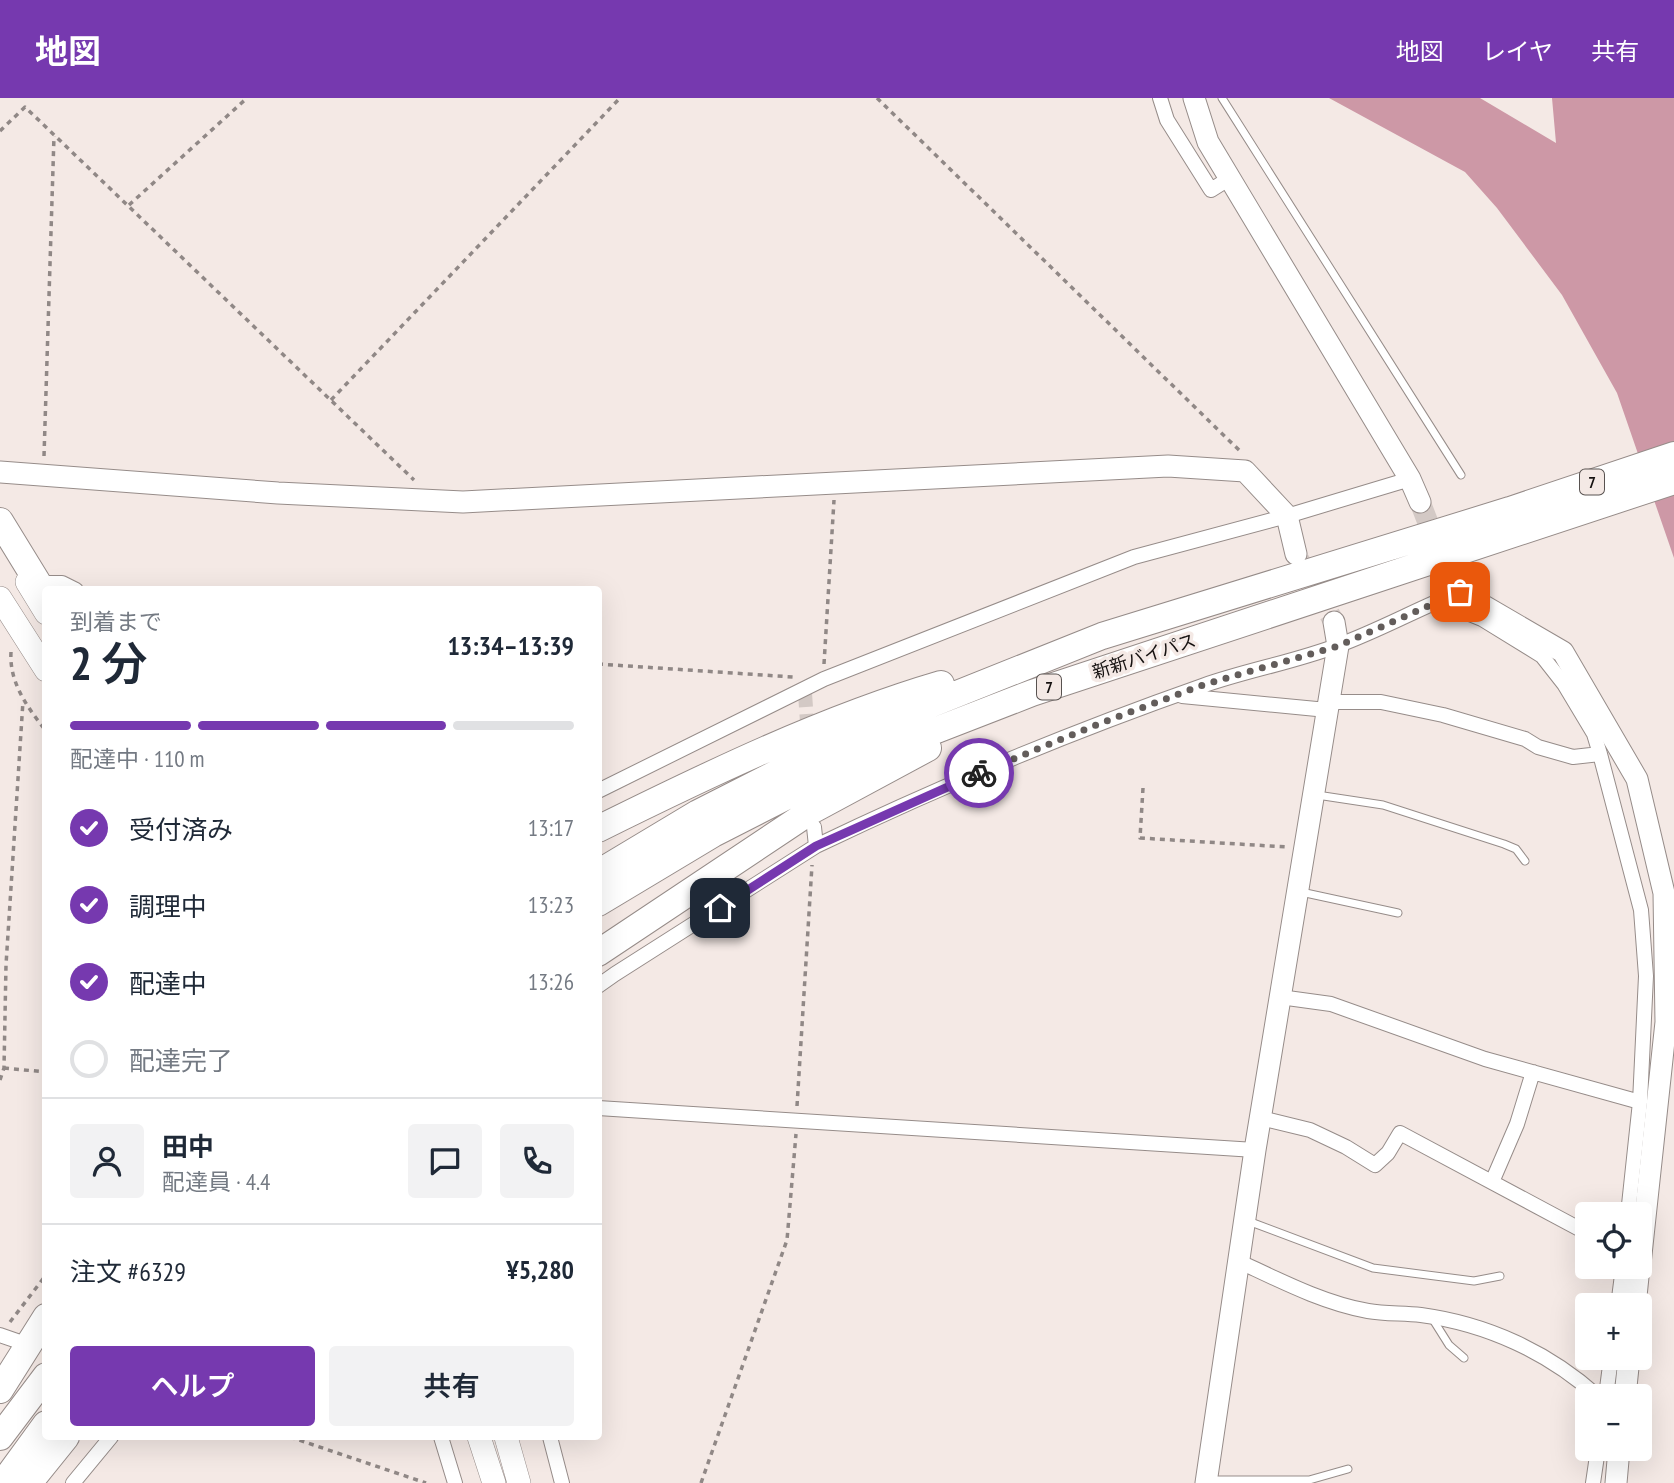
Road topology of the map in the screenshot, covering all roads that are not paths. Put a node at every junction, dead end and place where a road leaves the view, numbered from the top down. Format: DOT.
graph roads {
  1 [pos="1160,98"];
  2 [pos="1194,98"];
  3 [pos="1222,98"];
  4 [pos="1230,178"];
  5 [pos="1674,455"];
  6 [pos="0,472"];
  7 [pos="1461,475"];
  8 [pos="1410,479"];
  9 [pos="1674,481"];
  10 [pos="1420,502"];
  11 [pos="1287,516"];
  12 [pos="1517,520"];
  13 [pos="0,521"];
  14 [pos="0,537"];
  15 [pos="1296,554"];
  16 [pos="1445,567"];
  17 [pos="48,586"];
  18 [pos="68,586"];
  19 [pos="38,588"];
  20 [pos="1460,592"];
  21 [pos="0,598"];
  22 [pos="1438,601"];
  23 [pos="1334,622"];
  24 [pos="1102,636"];
  25 [pos="1338,646"];
  26 [pos="42,664"];
  27 [pos="824,679"];
  28 [pos="805,693"];
  29 [pos="1032,693"];
  30 [pos="1177,695"];
  31 [pos="1328,706"];
  32 [pos="1600,754"];
  33 [pos="602,789"];
  34 [pos="1313,794"];
  35 [pos="602,827"];
  36 [pos="814,827"];
  37 [pos="816,846"];
  38 [pos="1525,861"];
  39 [pos="602,871"];
  40 [pos="1297,891"];
  41 [pos="602,901"];
  42 [pos="1398,914"];
  43 [pos="602,950"];
  44 [pos="602,983"];
  45 [pos="1280,996"];
  46 [pos="1533,1072"];
  47 [pos="1640,1102"];
  48 [pos="602,1108"];
  49 [pos="1261,1118"];
  50 [pos="1255,1150"];
  51 [pos="1492,1182"];
  52 [pos="1629,1202"];
  53 [pos="1647,1202"];
  54 [pos="1244,1220"];
  55 [pos="1575,1227"];
  56 [pos="1238,1261"];
  57 [pos="1500,1276"];
  58 [pos="1432,1317"];
  59 [pos="42,1323"];
  60 [pos="0,1335"];
  61 [pos="23,1343"];
  62 [pos="1464,1358"];
  63 [pos="42,1381"];
  64 [pos="1583,1384"];
  65 [pos="0,1390"];
  66 [pos="42,1429"];
  67 [pos="0,1437"];
  68 [pos="64,1440"];
  69 [pos="109,1440"];
  70 [pos="442,1440"];
  71 [pos="480,1440"];
  72 [pos="507,1440"];
  73 [pos="551,1440"];
  74 [pos="1596,1461"];
  75 [pos="1618,1461"];
  76 [pos="1348,1469"];
  77 [pos="1206,1481"];
  78 [pos="3,1483"];
  79 [pos="29,1483"];
  80 [pos="73,1483"];
  81 [pos="456,1483"];
  82 [pos="494,1483"];
  83 [pos="519,1483"];
  84 [pos="562,1483"];
  85 [pos="1593,1483"];
  86 [pos="1616,1483"];
  1 -- 4 [label="street"];
  2 -- 4 [label="street"];
  3 -- 7 [label="lane"];
  4 -- 8 [label="street"];
  5 -- 12 [label="highway, 新新バイパス / 7"];
  6 -- 11 [label="street"];
  8 -- 10 [label="street"];
  8 -- 11 [label="street"];
  9 -- 12 [label="highway, 新新バイパス / 7"];
  11 -- 15 [label="street"];
  11 -- 27 [label="street"];
  12 -- 24 [label="highway, 新新バイパス / 7"];
  12 -- 29 [label="highway, 新新バイパス / 7"];
  13 -- 19 [label="highway"];
  14 -- 19 [label="main road"];
  16 -- 20 [label="street"];
  17 -- 18 [label="street"];
  20 -- 22 [label="street"];
  20 -- 53 [label="street"];
  21 -- 26 [label="main road"];
  22 -- 25 [label="street"];
  22 -- 32 [label="street"];
  23 -- 25 [label="street"];
  24 -- 35 [label="highway"];
  24 -- 39 [label="highway, 新新バイパス / 7"];
  25 -- 30 [label="street"];
  25 -- 31 [label="street"];
  27 -- 28 [label="street"];
  27 -- 33 [label="street"];
  29 -- 41 [label="highway, 新新バイパス / 7"];
  29 -- 43 [label="highway"];
  30 -- 31 [label="street"];
  30 -- 37 [label="street"];
  31 -- 32 [label="street"];
  31 -- 34 [label="street"];
  32 -- 47 [label="street"];
  34 -- 38 [label="lane"];
  34 -- 40 [label="street"];
  36 -- 37 [label="street"];
  37 -- 44 [label="street"];
  40 -- 42 [label="lane"];
  40 -- 45 [label="street"];
  45 -- 46 [label="street"];
  45 -- 49 [label="street"];
  46 -- 47 [label="street"];
  46 -- 51 [label="street"];
  47 -- 52 [label="street"];
  48 -- 50 [label="street"];
  49 -- 50 [label="street"];
  49 -- 51 [label="street"];
  50 -- 54 [label="street"];
  51 -- 55 [label="street"];
  54 -- 56 [label="street"];
  54 -- 57 [label="lane"];
  56 -- 58 [label="street"];
  56 -- 77 [label="street"];
  58 -- 62 [label="lane"];
  58 -- 64 [label="street"];
  59 -- 65 [label="highway"];
  60 -- 61 [label="street"];
  63 -- 67 [label="highway"];
  66 -- 78 [label="highway"];
  68 -- 79 [label="highway"];
  69 -- 80 [label="street"];
  70 -- 81 [label="street"];
  71 -- 82 [label="main road"];
  72 -- 83 [label="main road"];
  73 -- 84 [label="street"];
  74 -- 85 [label="street"];
  75 -- 86 [label="street"];
  76 -- 77 [label="lane"];
}
